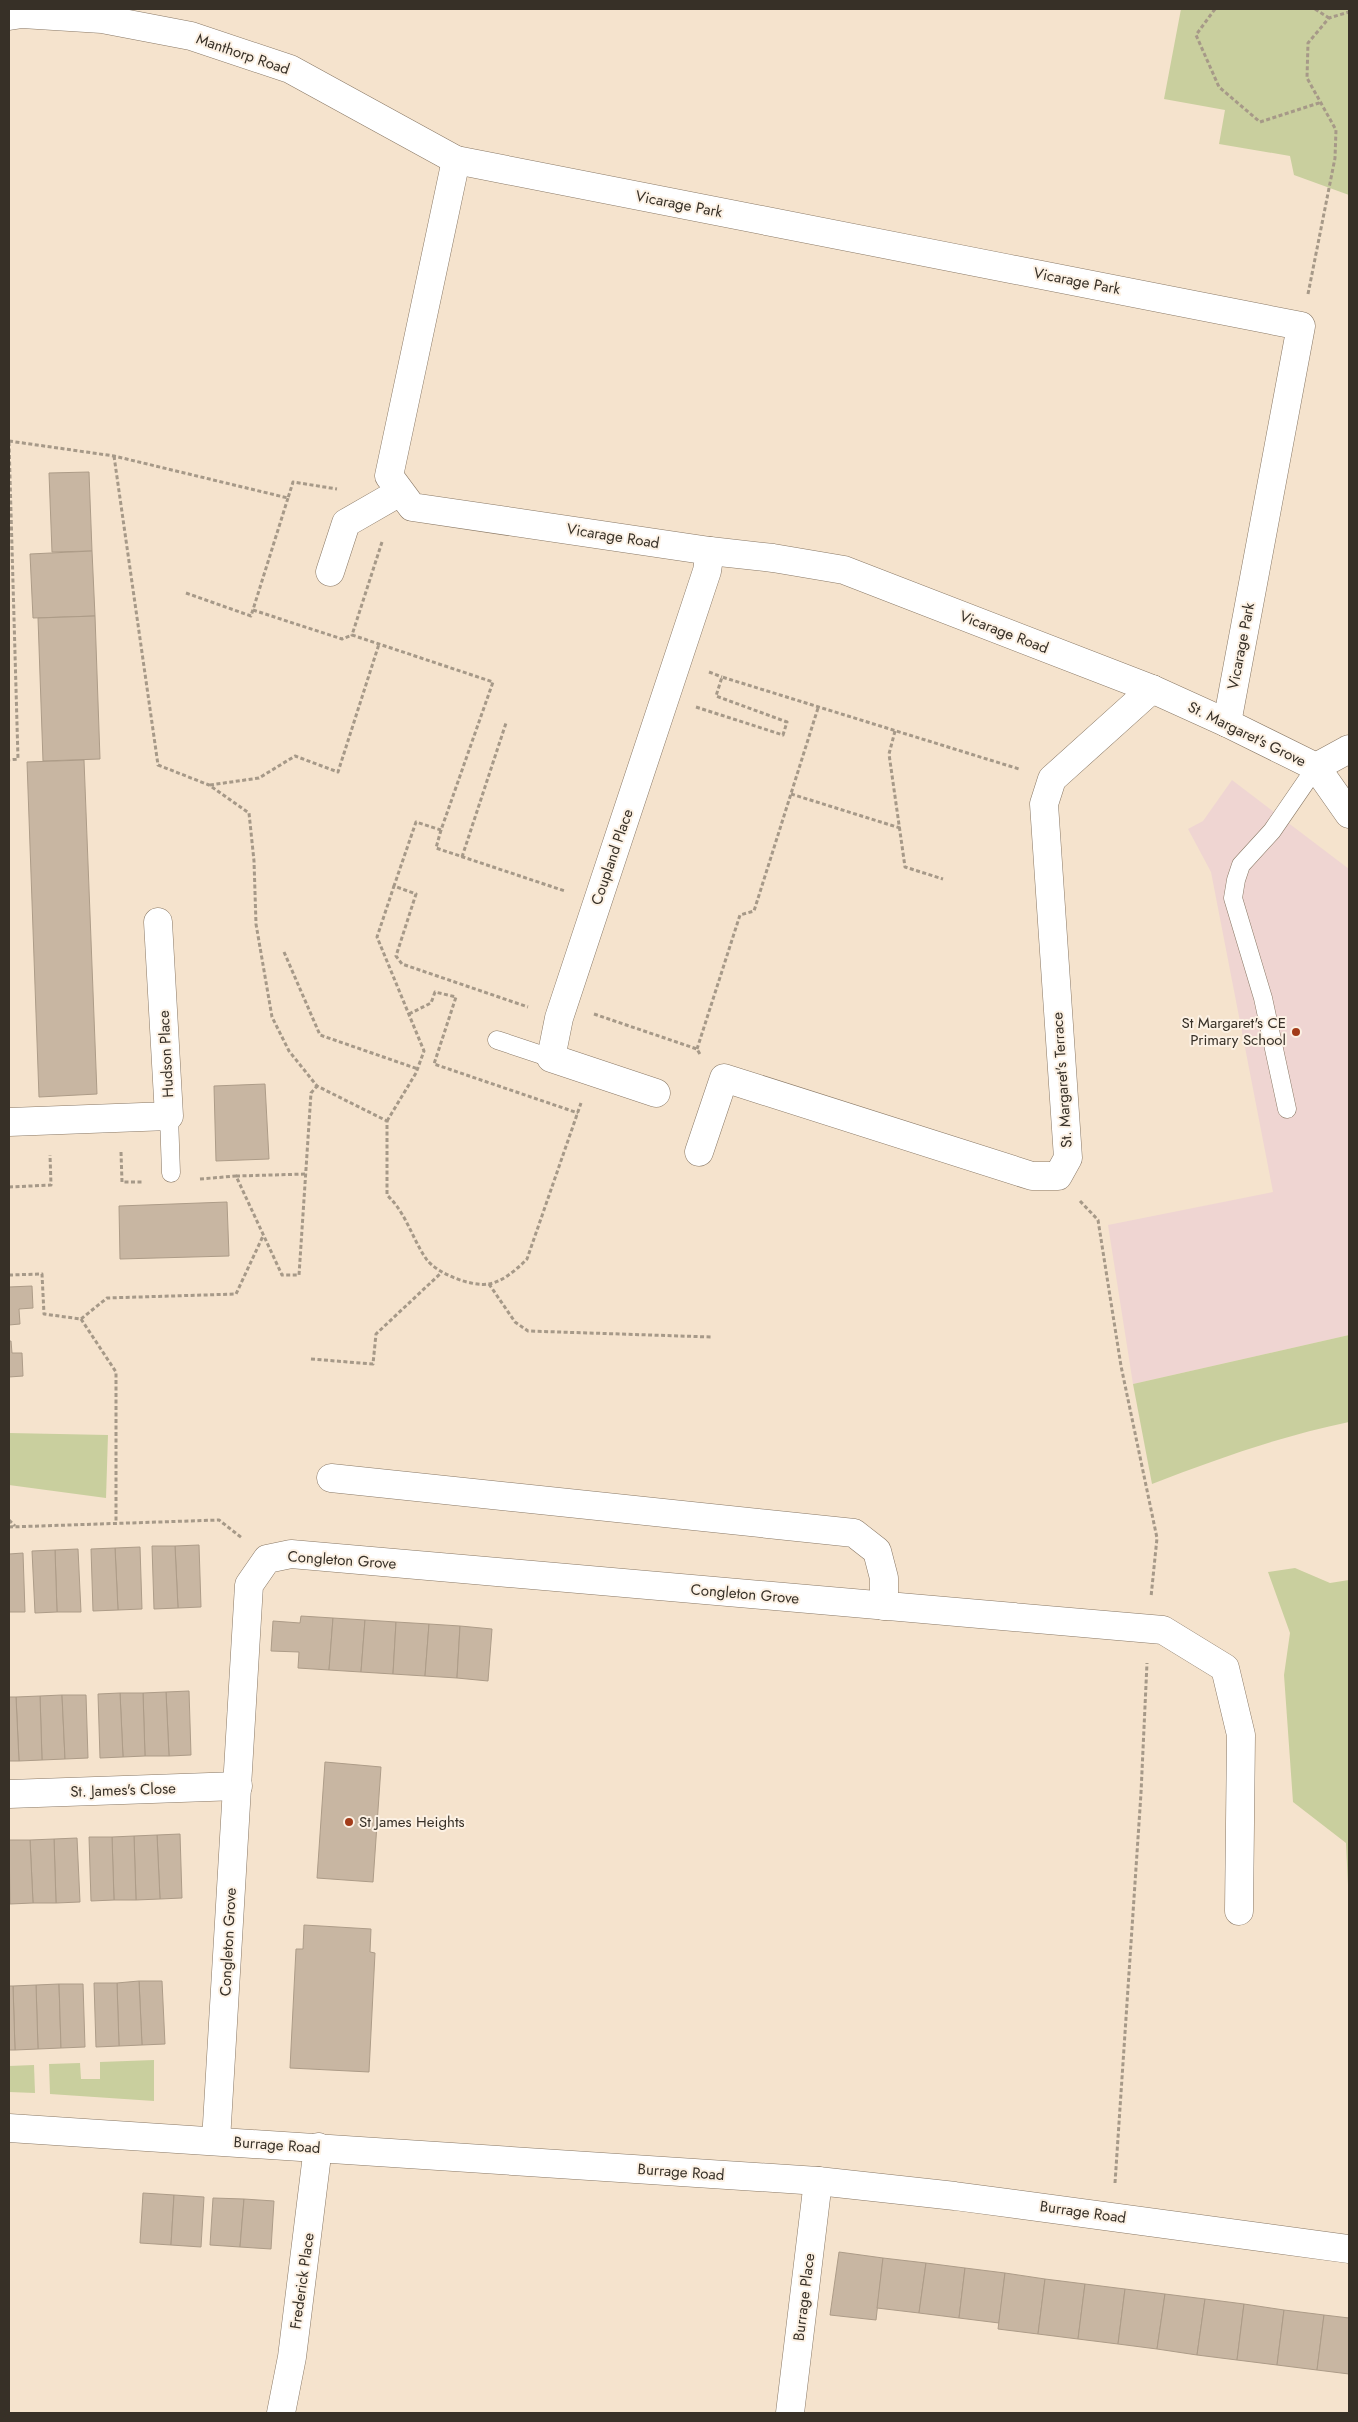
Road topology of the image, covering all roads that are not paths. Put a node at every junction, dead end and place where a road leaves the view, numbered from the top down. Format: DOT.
graph roads {
  1 [pos="9,16"];
  2 [pos="456,160"];
  3 [pos="381,503"];
  4 [pos="710,551"];
  5 [pos="330,572"];
  6 [pos="1152,689"];
  7 [pos="1227,723"];
  8 [pos="1349,749"];
  9 [pos="1316,767"];
  10 [pos="1349,814"];
  11 [pos="158,922"];
  12 [pos="497,1040"];
  13 [pos="550,1058"];
  14 [pos="656,1094"];
  15 [pos="1287,1109"];
  16 [pos="169,1116"];
  17 [pos="9,1122"];
  18 [pos="699,1152"];
  19 [pos="172,1173"];
  20 [pos="331,1478"];
  21 [pos="884,1606"];
  22 [pos="238,1786"];
  23 [pos="9,1794"];
  24 [pos="1239,1911"];
  25 [pos="9,2128"];
  26 [pos="216,2141"];
  27 [pos="318,2148"];
  28 [pos="818,2181"];
  29 [pos="1349,2249"];
  30 [pos="282,2413"];
  31 [pos="790,2413"];
  1 -- 2 [label="street, Manthorp Road"];
  2 -- 3 [label="street, Vicarage Road"];
  2 -- 7 [label="street, Vicarage Park"];
  3 -- 4 [label="street, Vicarage Road"];
  3 -- 5 [label="street"];
  4 -- 6 [label="street, Vicarage Road"];
  4 -- 13 [label="street, Coupland Place"];
  6 -- 7 [label="street, St. Margaret's Grove"];
  6 -- 18 [label="street, St. Margaret's Terrace"];
  7 -- 9 [label="street, St. Margaret's Grove"];
  8 -- 9 [label="street"];
  9 -- 10 [label="street, St. Margaret's Grove"];
  9 -- 15 [label="lane"];
  11 -- 16 [label="street, Hudson Place"];
  12 -- 13 [label="lane"];
  13 -- 14 [label="street"];
  16 -- 17 [label="street, Hudson Place"];
  16 -- 19 [label="lane"];
  20 -- 21 [label="street"];
  21 -- 22 [label="street, Congleton Grove"];
  21 -- 24 [label="street, Congleton Grove"];
  22 -- 23 [label="street, St. James's Close"];
  22 -- 26 [label="street, Congleton Grove"];
  25 -- 26 [label="street, Burrage Road"];
  26 -- 27 [label="street, Burrage Road"];
  27 -- 28 [label="street, Burrage Road"];
  27 -- 30 [label="street, Frederick Place"];
  28 -- 29 [label="street, Burrage Road"];
  28 -- 31 [label="street, Burrage Place"];
}
